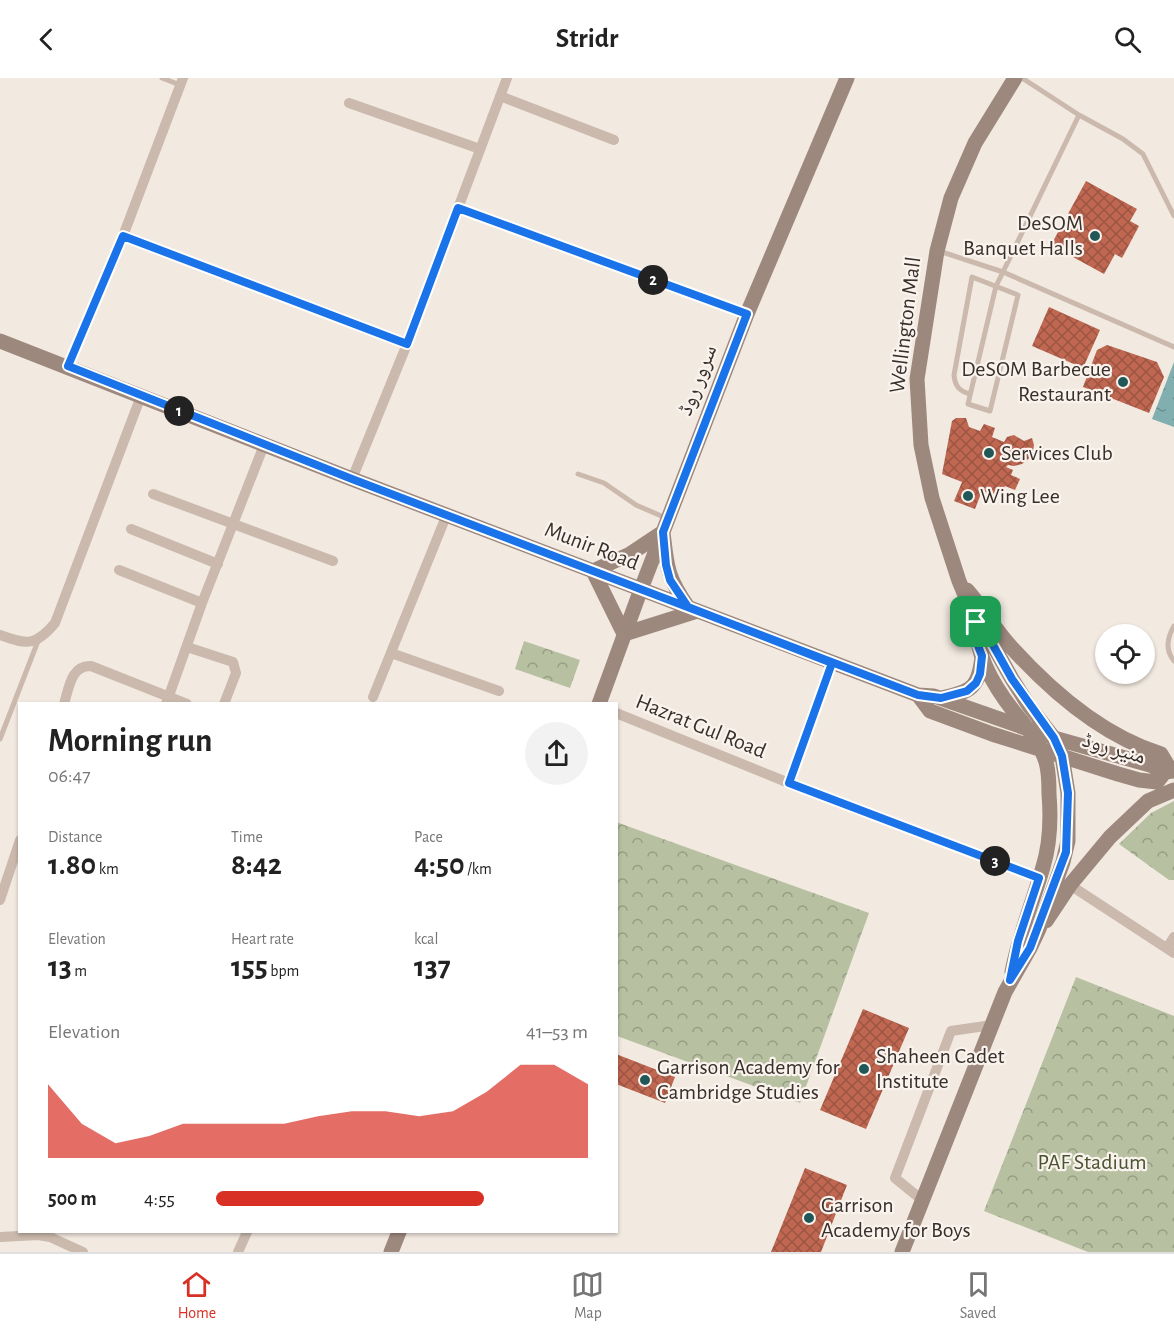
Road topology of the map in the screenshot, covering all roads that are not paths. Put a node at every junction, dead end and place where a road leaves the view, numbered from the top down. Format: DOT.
graph roads {
  1 [pos="162,78"];
  2 [pos="507,78"];
  3 [pos="847,78"];
  4 [pos="1015,78"];
  5 [pos="1022,78"];
  6 [pos="182,81"];
  7 [pos="500,96"];
  8 [pos="349,103"];
  9 [pos="1079,115"];
  10 [pos="614,140"];
  11 [pos="480,149"];
  12 [pos="458,208"];
  13 [pos="1174,216"];
  14 [pos="123,236"];
  15 [pos="936,250"];
  16 [pos="1003,272"];
  17 [pos="996,286"];
  18 [pos="747,314"];
  19 [pos="0,341"];
  20 [pos="407,344"];
  21 [pos="1174,347"];
  22 [pos="68,366"];
  23 [pos="970,394"];
  24 [pos="141,396"];
  25 [pos="264,444"];
  26 [pos="578,474"];
  27 [pos="352,479"];
  28 [pos="153,494"];
  29 [pos="447,514"];
  30 [pos="234,525"];
  31 [pos="665,525"];
  32 [pos="131,529"];
  33 [pos="333,561"];
  34 [pos="218,564"];
  35 [pos="119,570"];
  36 [pos="593,571"];
  37 [pos="959,580"];
  38 [pos="641,589"];
  39 [pos="202,603"];
  40 [pos="693,609"];
  41 [pos="976,622"];
  42 [pos="1174,626"];
  43 [pos="624,634"];
  44 [pos="0,635"];
  45 [pos="38,639"];
  46 [pos="187,647"];
  47 [pos="391,653"];
  48 [pos="982,656"];
  49 [pos="1174,661"];
  50 [pos="832,663"];
  51 [pos="498,691"];
  52 [pos="918,695"];
  53 [pos="373,697"];
  54 [pos="941,698"];
  55 [pos="167,700"];
  56 [pos="65,702"];
  57 [pos="225,702"];
  58 [pos="600,702"];
  59 [pos="618,714"];
  60 [pos="1029,730"];
  61 [pos="1054,738"];
  62 [pos="0,739"];
  63 [pos="1041,751"];
  64 [pos="1062,756"];
  65 [pos="1170,771"];
  66 [pos="789,783"];
  67 [pos="1174,790"];
  68 [pos="18,846"];
  69 [pos="1039,878"];
  70 [pos="1070,885"];
  71 [pos="0,900"];
  72 [pos="1039,928"];
  73 [pos="1174,937"];
  74 [pos="1170,951"];
  75 [pos="1010,980"];
  76 [pos="992,1025"];
  77 [pos="922,1200"];
  78 [pos="25,1233"];
  79 [pos="247,1233"];
  80 [pos="399,1233"];
  81 [pos="0,1237"];
  82 [pos="83,1252"];
  83 [pos="238,1252"];
  84 [pos="391,1252"];
  85 [pos="902,1252"];
  1 -- 6 [label="lane"];
  2 -- 7 [label="street"];
  3 -- 18 [label="street, سرور روڈ"];
  4 -- 15 [label="street, Wellington Mall"];
  5 -- 9 [label="lane"];
  6 -- 14 [label="street"];
  7 -- 10 [label="street"];
  7 -- 11 [label="street"];
  8 -- 11 [label="street"];
  9 -- 13 [label="lane"];
  9 -- 16 [label="lane"];
  11 -- 12 [label="street"];
  12 -- 18 [label="street"];
  12 -- 20 [label="street"];
  14 -- 20 [label="street"];
  14 -- 22 [label="street"];
  15 -- 16 [label="lane"];
  15 -- 37 [label="street, Wellington Mall"];
  16 -- 17 [label="lane"];
  16 -- 21 [label="lane"];
  17 -- 23 [label="lane"];
  17 -- 23 [label="lane"];
  17 -- 23 [label="lane"];
  18 -- 31 [label="street, سرور روڈ"];
  19 -- 22 [label="street, Munir Road"];
  20 -- 27 [label="street"];
  22 -- 24 [label="street, Munir Road"];
  24 -- 25 [label="street, Munir Road"];
  24 -- 45 [label="street"];
  25 -- 27 [label="street, Munir Road"];
  25 -- 30 [label="street"];
  26 -- 31 [label="lane"];
  27 -- 29 [label="street, Munir Road"];
  28 -- 30 [label="street"];
  29 -- 36 [label="street, Munir Road"];
  29 -- 47 [label="street"];
  30 -- 33 [label="street"];
  30 -- 34 [label="street"];
  31 -- 36 [label="street"];
  31 -- 38 [label="street, سرور روڈ"];
  31 -- 40 [label="street"];
  32 -- 34 [label="street"];
  34 -- 39 [label="street"];
  35 -- 39 [label="street"];
  36 -- 38 [label="street, Munir Road"];
  36 -- 43 [label="street"];
  37 -- 41 [label="street, Wellington Mall"];
  37 -- 65 [label="street"];
  38 -- 40 [label="street, Munir Road"];
  38 -- 43 [label="street, سرور روڈ"];
  39 -- 46 [label="street"];
  40 -- 43 [label="street"];
  40 -- 50 [label="street, Munir Road"];
  41 -- 48 [label="street, Wellington Mall"];
  41 -- 61 [label="street, Wellington Mall"];
  42 -- 49 [label="lane"];
  43 -- 58 [label="street, سرور روڈ"];
  44 -- 45 [label="street"];
  45 -- 62 [label="lane"];
  46 -- 55 [label="street"];
  46 -- 57 [label="street"];
  47 -- 51 [label="street"];
  47 -- 53 [label="street"];
  48 -- 54 [label="street"];
  48 -- 60 [label="street, Wellington Mall"];
  50 -- 52 [label="street, Munir Road"];
  50 -- 66 [label="street"];
  52 -- 54 [label="street, Munir Road"];
  52 -- 63 [label="street, منیر روڈ"];
  54 -- 60 [label="street, Munir Road"];
  55 -- 56 [label="street"];
  59 -- 66 [label="street, Hazrat Gul Road"];
  60 -- 61 [label="street, Munir Road"];
  60 -- 63 [label="street, Wellington Mall"];
  61 -- 64 [label="street, Wellington Mall"];
  61 -- 65 [label="street, Munir Road"];
  63 -- 64 [label="street, منیر روڈ"];
  63 -- 69 [label="street, Wellington Mall"];
  64 -- 65 [label="street, منیر روڈ"];
  64 -- 72 [label="street, Wellington Mall"];
  66 -- 69 [label="street, Hazrat Gul Road"];
  67 -- 70 [label="street"];
  68 -- 71 [label="street"];
  69 -- 75 [label="street, Wellington Mall"];
  70 -- 72 [label="street"];
  70 -- 74 [label="street"];
  72 -- 75 [label="street"];
  73 -- 74 [label="street"];
  75 -- 76 [label="street"];
  76 -- 77 [label="street"];
  76 -- 77 [label="street"];
  77 -- 85 [label="street"];
  78 -- 81 [label="street"];
  78 -- 82 [label="street"];
  79 -- 83 [label="street"];
  80 -- 84 [label="street"];
}
